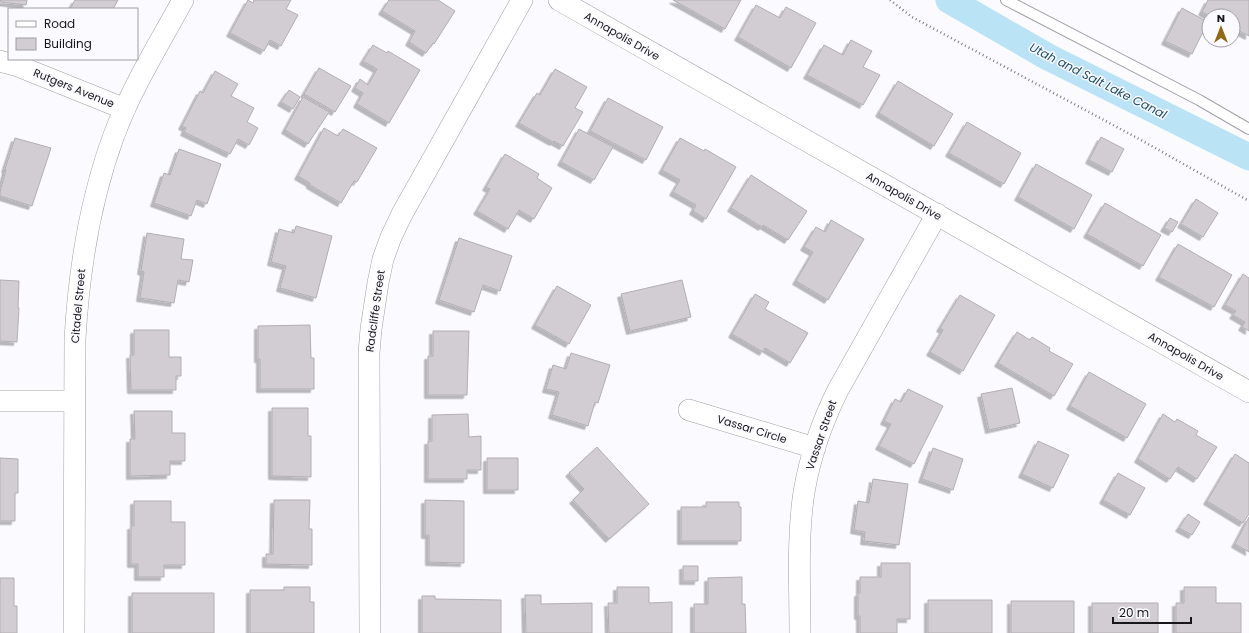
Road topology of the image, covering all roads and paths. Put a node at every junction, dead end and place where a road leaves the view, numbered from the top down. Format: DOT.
graph roads {
  1 [pos="183,0"];
  2 [pos="522,0"];
  3 [pos="559,0"];
  4 [pos="890,0"];
  5 [pos="1006,0"];
  6 [pos="0,61"];
  7 [pos="125,109"];
  8 [pos="1249,129"];
  9 [pos="1249,201"];
  10 [pos="936,214"];
  11 [pos="1249,392"];
  12 [pos="0,401"];
  13 [pos="74,401"];
  14 [pos="689,410"];
  15 [pos="815,448"];
  16 [pos="74,633"];
  17 [pos="370,633"];
  18 [pos="800,633"];
  1 -- 7 [label="street, Citadel Street"];
  2 -- 17 [label="street, Radcliffe Street"];
  3 -- 10 [label="street, Annapolis Drive"];
  4 -- 9 [label="path"];
  5 -- 8 [label="lane"];
  6 -- 7 [label="street, Rutgers Avenue"];
  7 -- 13 [label="street, Citadel Street"];
  10 -- 11 [label="street, Annapolis Drive"];
  10 -- 15 [label="street, Vassar Street"];
  12 -- 13 [label="street"];
  13 -- 16 [label="street, Citadel Street"];
  14 -- 15 [label="street, Vassar Circle"];
  15 -- 18 [label="street, Vassar Street"];
}
